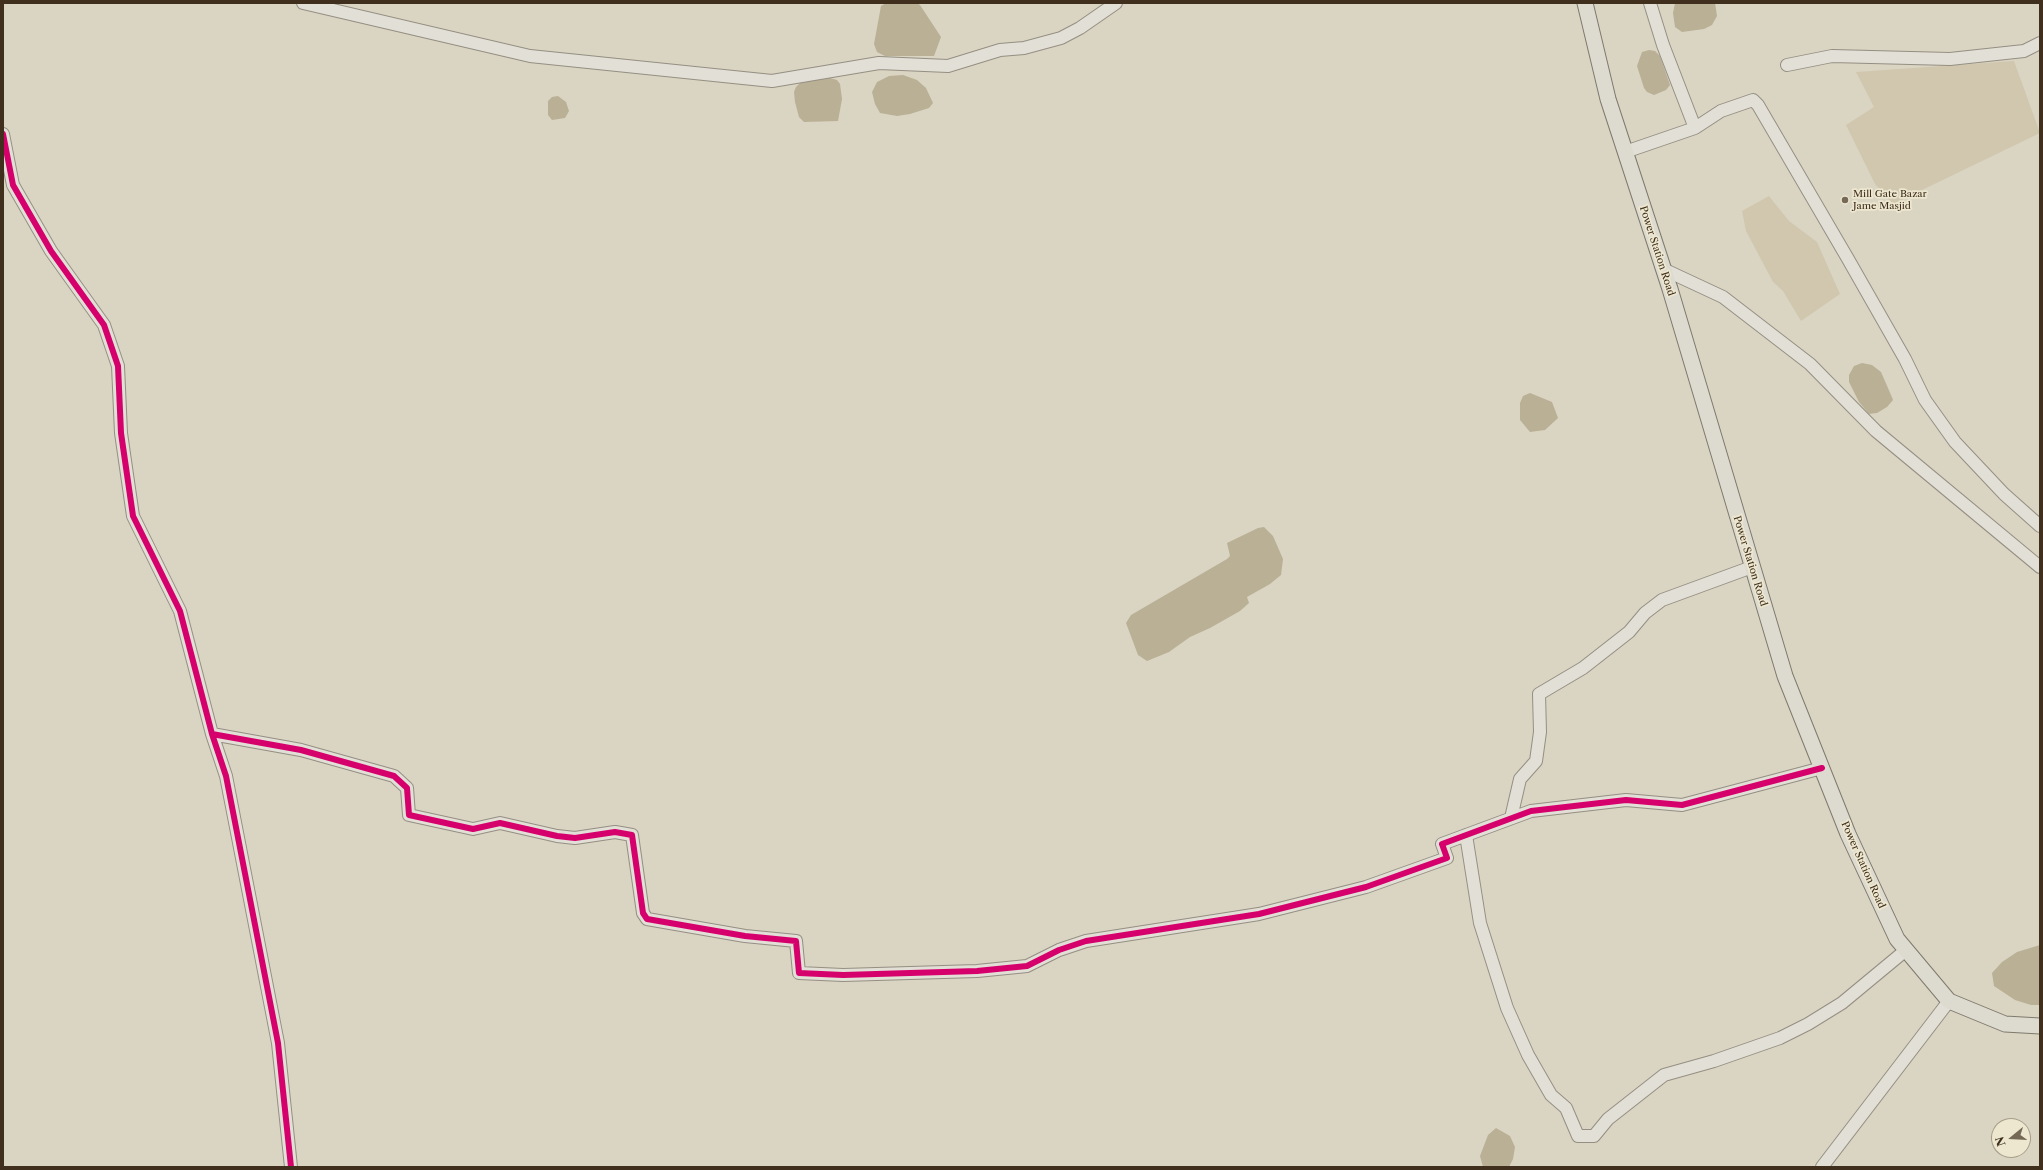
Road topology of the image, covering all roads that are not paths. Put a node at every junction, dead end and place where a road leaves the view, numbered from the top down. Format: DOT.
graph roads {
  1 [pos="303,3"];
  2 [pos="1116,3"];
  3 [pos="1585,3"];
  4 [pos="1650,3"];
  5 [pos="2040,43"];
  6 [pos="1787,64"];
  7 [pos="1695,128"];
  8 [pos="3,134"];
  9 [pos="1625,152"];
  10 [pos="1663,269"];
  11 [pos="2040,526"];
  12 [pos="1752,567"];
  13 [pos="2040,567"];
  14 [pos="212,734"];
  15 [pos="1822,768"];
  16 [pos="1511,818"];
  17 [pos="1466,835"];
  18 [pos="1906,950"];
  19 [pos="1949,1001"];
  20 [pos="2040,1026"];
  21 [pos="291,1167"];
  22 [pos="1822,1167"];
  1 -- 2 [label="street"];
  3 -- 9 [label="main road, Power Station Road"];
  4 -- 7 [label="street"];
  5 -- 6 [label="street"];
  7 -- 9 [label="street"];
  7 -- 11 [label="street"];
  8 -- 14 [label="street"];
  9 -- 10 [label="main road, Power Station Road"];
  10 -- 12 [label="main road, Power Station Road"];
  10 -- 13 [label="street"];
  12 -- 15 [label="main road, Power Station Road"];
  12 -- 16 [label="street"];
  14 -- 17 [label="street"];
  14 -- 21 [label="street"];
  15 -- 16 [label="street"];
  15 -- 18 [label="main road, Power Station Road"];
  16 -- 17 [label="street"];
  17 -- 18 [label="street"];
  18 -- 19 [label="main road, Power Station Road"];
  19 -- 20 [label="main road, Power Station Road"];
  19 -- 22 [label="street"];
}
